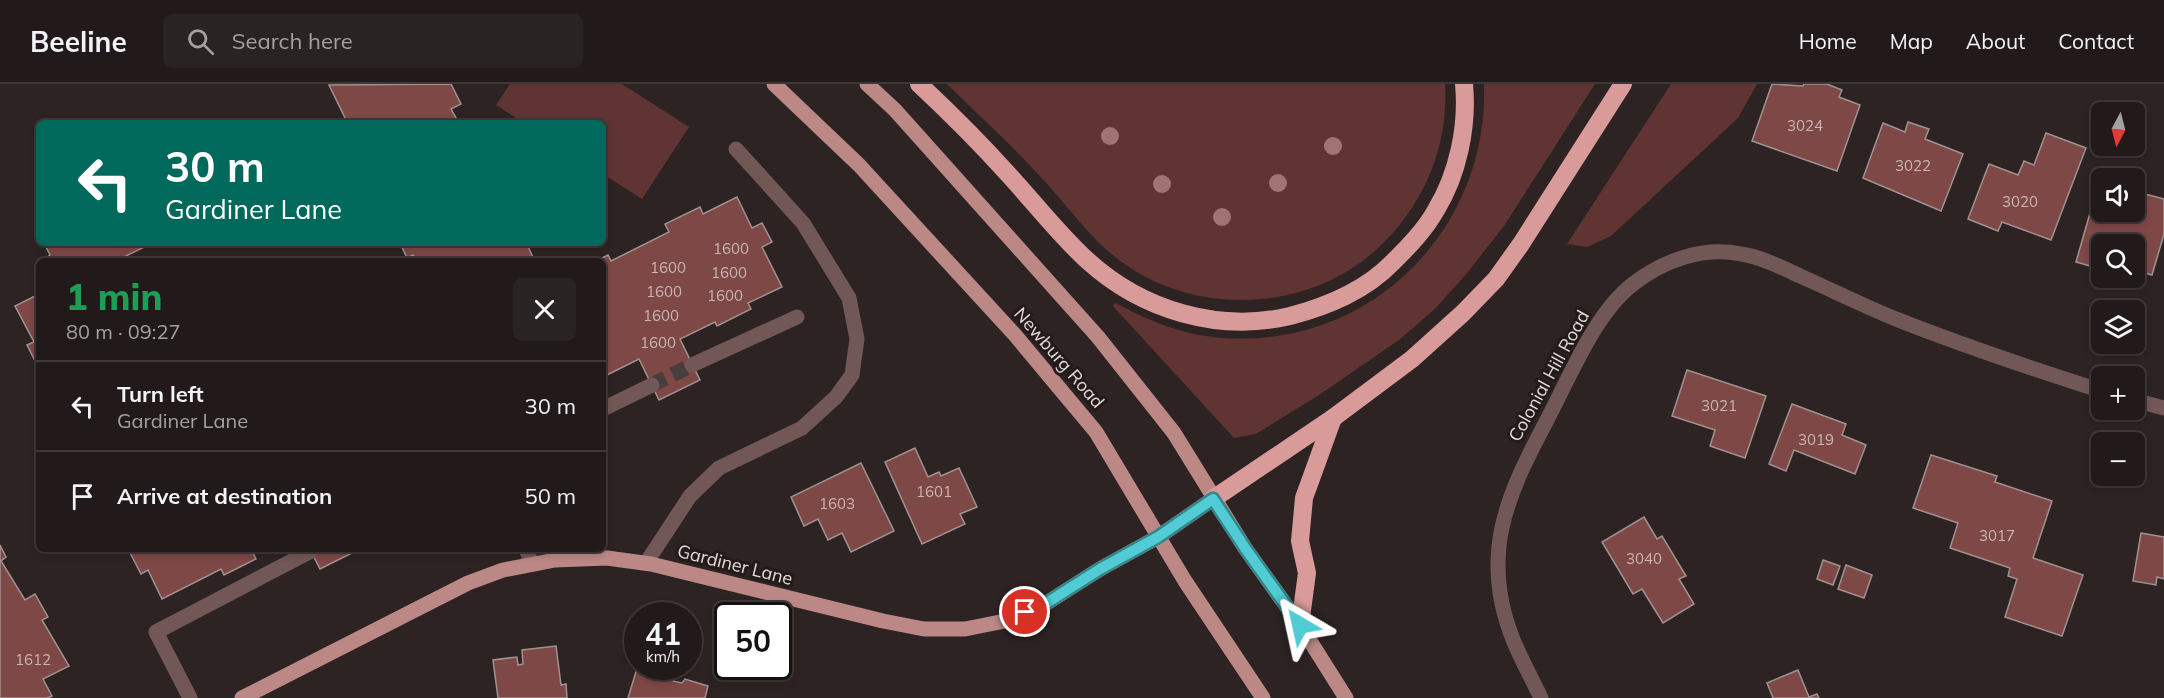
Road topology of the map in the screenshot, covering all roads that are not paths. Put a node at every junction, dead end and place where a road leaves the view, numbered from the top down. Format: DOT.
graph roads {
  1 [pos="774,84"];
  2 [pos="867,84"];
  3 [pos="919,84"];
  4 [pos="1464,84"];
  5 [pos="1623,84"];
  6 [pos="736,149"];
  7 [pos="797,317"];
  8 [pos="693,365"];
  9 [pos="652,385"];
  10 [pos="2091,387"];
  11 [pos="2145,403"];
  12 [pos="606,408"];
  13 [pos="2164,408"];
  14 [pos="1333,418"];
  15 [pos="1213,499"];
  16 [pos="1158,537"];
  17 [pos="309,552"];
  18 [pos="527,552"];
  19 [pos="646,563"];
  20 [pos="532,564"];
  21 [pos="1300,625"];
  22 [pos="190,698"];
  23 [pos="242,698"];
  24 [pos="1263,698"];
  25 [pos="1346,698"];
  26 [pos="1541,698"];
  1 -- 16 [label="main road, Newburg Road"];
  2 -- 15 [label="main road"];
  3 -- 4 [label="highway"];
  5 -- 14 [label="highway"];
  6 -- 19 [label="street"];
  7 -- 8 [label="street"];
  9 -- 12 [label="street"];
  10 -- 26 [label="street, Colonial Hill Road"];
  11 -- 13 [label="street"];
  14 -- 15 [label="highway"];
  14 -- 21 [label="highway"];
  15 -- 16 [label="main road, Gardiner Lane"];
  15 -- 21 [label="main road"];
  16 -- 19 [label="main road, Gardiner Lane"];
  16 -- 24 [label="main road, Newburg Road"];
  17 -- 22 [label="street"];
  18 -- 20 [label="street"];
  19 -- 20 [label="main road, Gardiner Lane"];
  20 -- 23 [label="main road, Gardiner Lane"];
  21 -- 25 [label="main road"];
}
